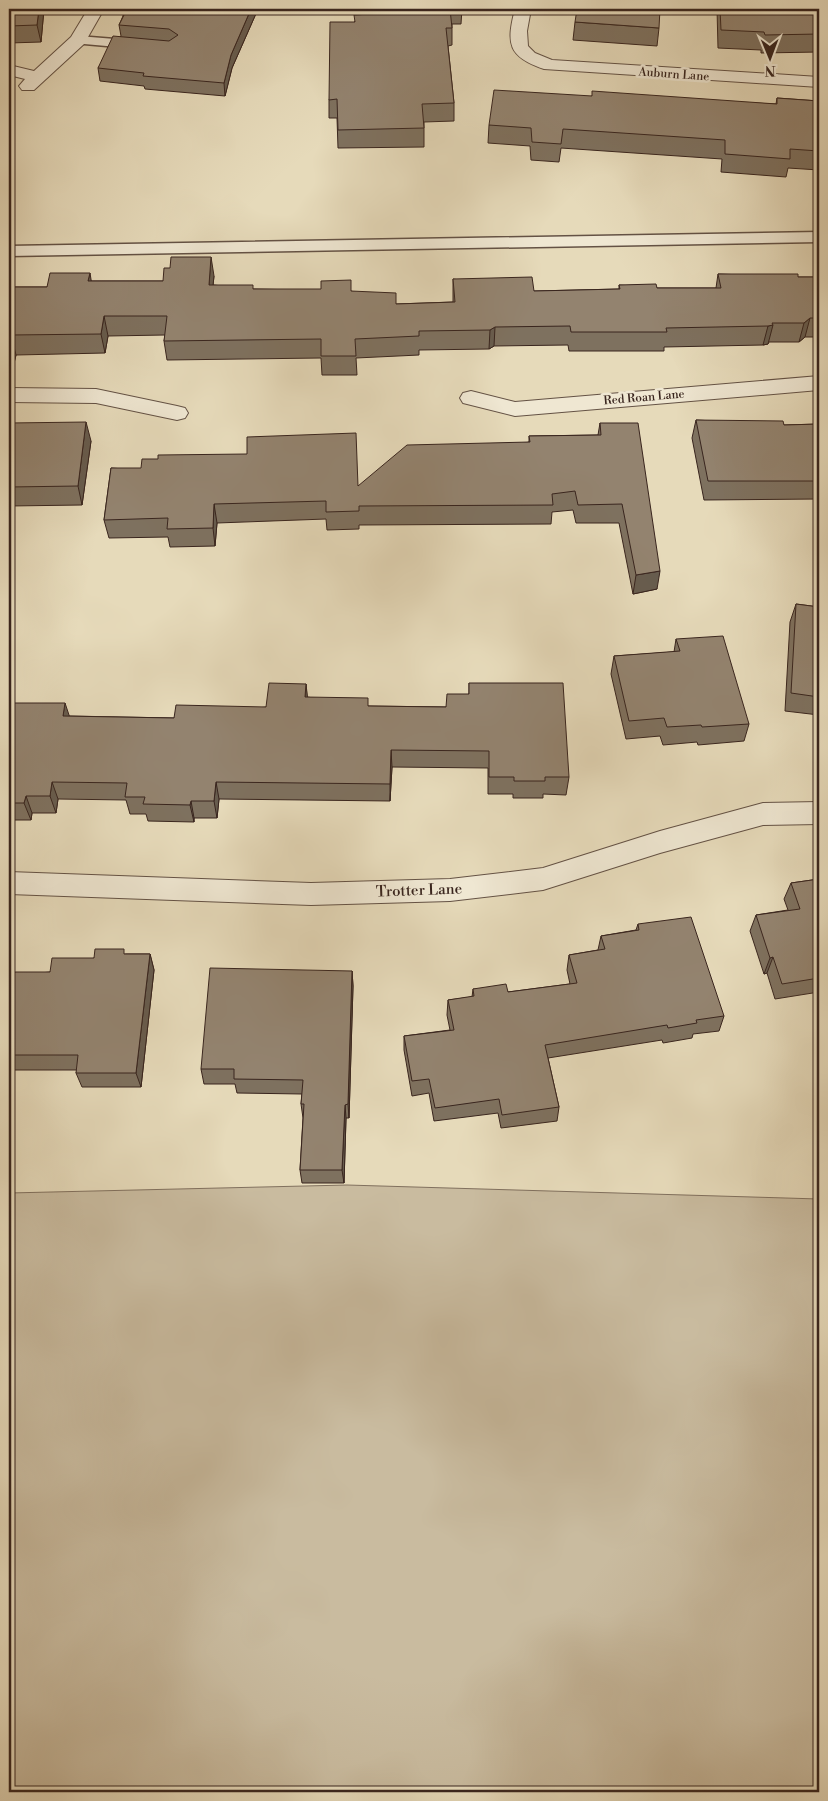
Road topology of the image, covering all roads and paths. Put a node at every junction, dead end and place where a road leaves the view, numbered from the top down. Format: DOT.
graph roads {
  1 [pos="96,9"];
  2 [pos="523,9"];
  3 [pos="78,40"];
  4 [pos="152,46"];
  5 [pos="9,70"];
  6 [pos="819,82"];
  7 [pos="819,237"];
  8 [pos="9,250"];
  9 [pos="819,383"];
  10 [pos="9,395"];
  11 [pos="471,398"];
  12 [pos="177,413"];
  13 [pos="819,813"];
  14 [pos="9,883"];
  1 -- 3 [label="street"];
  2 -- 6 [label="street, Auburn Lane"];
  3 -- 4 [label="lane"];
  3 -- 5 [label="street"];
  7 -- 8 [label="lane"];
  9 -- 11 [label="street, Red Roan Lane"];
  10 -- 12 [label="street"];
  13 -- 14 [label="street, Trotter Lane"];
}
